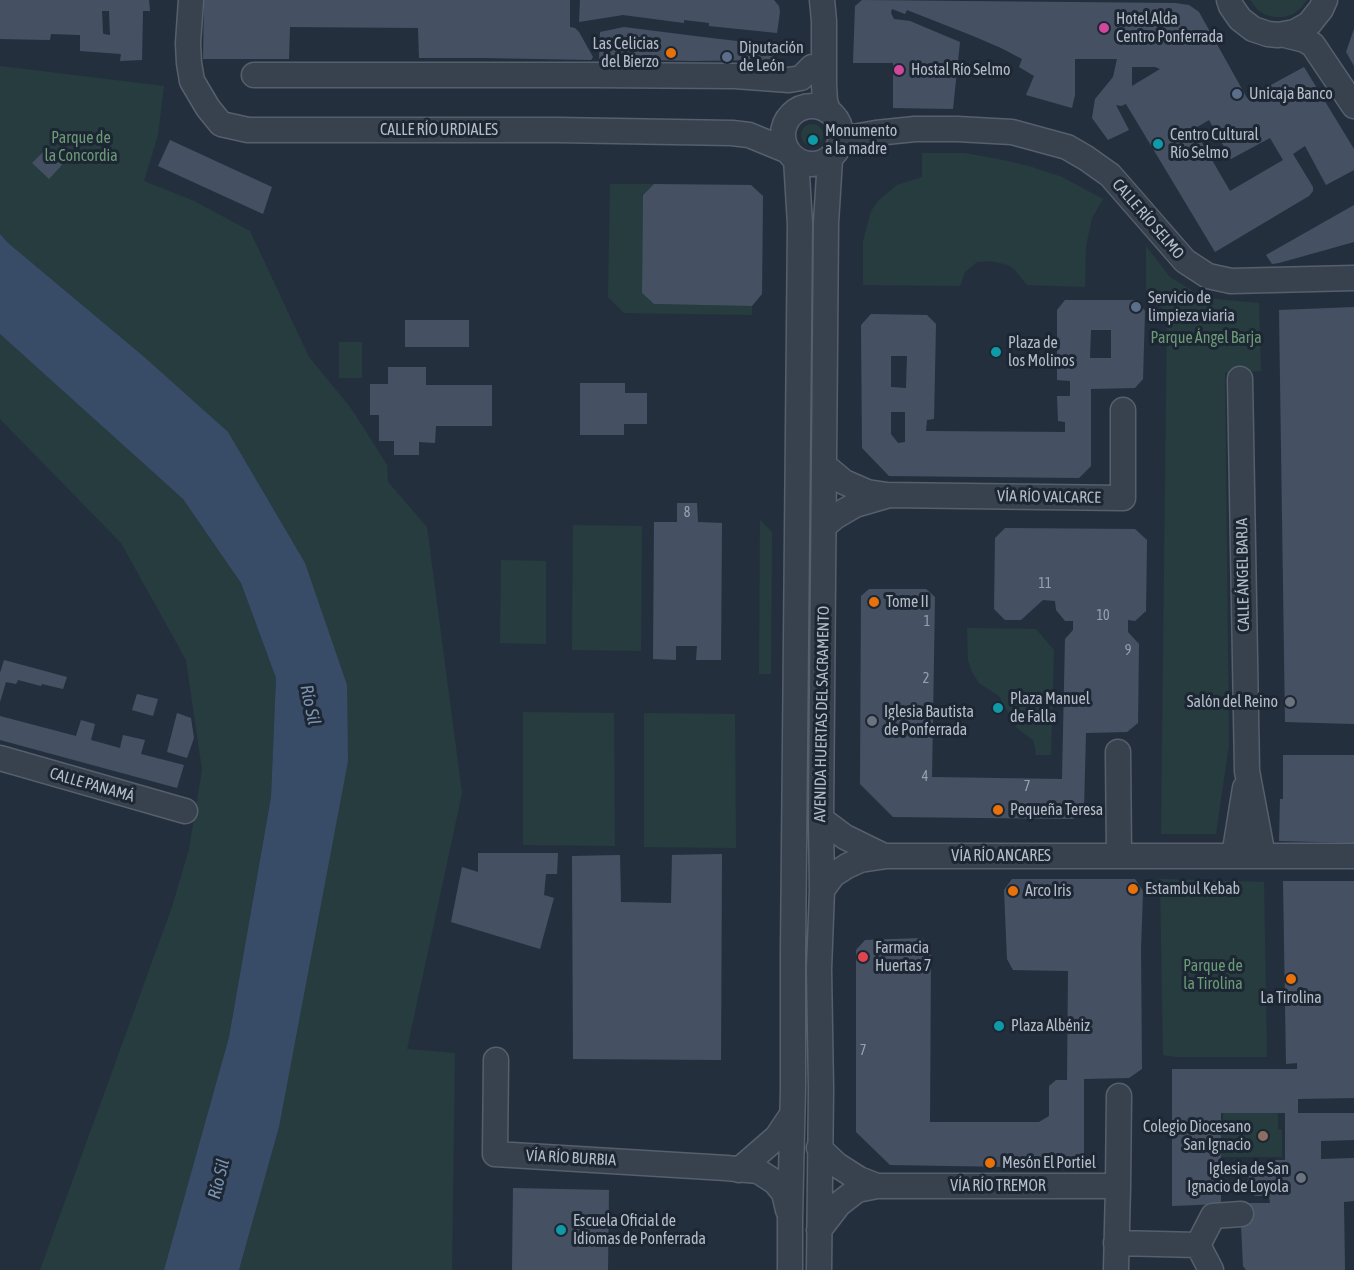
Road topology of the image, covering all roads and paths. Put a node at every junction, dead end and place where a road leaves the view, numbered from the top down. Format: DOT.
graph roads {
  1 [pos="191,0"];
  2 [pos="806,0"];
  3 [pos="822,0"];
  4 [pos="1229,0"];
  5 [pos="1324,0"];
  6 [pos="1285,34"];
  7 [pos="254,75"];
  8 [pos="770,78"];
  9 [pos="813,95"];
  10 [pos="1354,106"];
  11 [pos="836,149"];
  12 [pos="792,155"];
  13 [pos="1354,278"];
  14 [pos="1240,379"];
  15 [pos="1123,410"];
  16 [pos="825,466"];
  17 [pos="887,495"];
  18 [pos="824,526"];
  19 [pos="1118,752"];
  20 [pos="0,758"];
  21 [pos="1248,771"];
  22 [pos="185,811"];
  23 [pos="821,819"];
  24 [pos="884,856"];
  25 [pos="1119,856"];
  26 [pos="1234,856"];
  27 [pos="1263,856"];
  28 [pos="1354,856"];
  29 [pos="822,890"];
  30 [pos="496,1060"];
  31 [pos="1119,1096"];
  32 [pos="791,1116"];
  33 [pos="819,1148"];
  34 [pos="740,1170"];
  35 [pos="877,1186"];
  36 [pos="1118,1186"];
  37 [pos="1241,1214"];
  38 [pos="790,1218"];
  39 [pos="819,1230"];
  40 [pos="1116,1243"];
  41 [pos="1198,1245"];
  42 [pos="790,1270"];
  43 [pos="819,1270"];
  44 [pos="1116,1270"];
  45 [pos="1211,1270"];
  1 -- 12 [label="street, CALLE RÍO URDIALES"];
  2 -- 9 [label="street"];
  3 -- 9 [label="street"];
  4 -- 6 [label="street"];
  5 -- 6 [label="street"];
  6 -- 10 [label="street"];
  7 -- 8 [label="street"];
  8 -- 9 [label="street"];
  8 -- 9 [label="street"];
  9 -- 11 [label="street"];
  9 -- 12 [label="street"];
  11 -- 12 [label="street"];
  11 -- 13 [label="street, CALLE RÍO SELMO"];
  11 -- 16 [label="street, AVENIDA HUERTAS DEL SACRAMENTO"];
  12 -- 32 [label="street, AVENIDA HUERTAS DEL SACRAMENTO"];
  14 -- 21 [label="street, CALLE ÁNGEL BARJA"];
  15 -- 17 [label="street, VÍA RÍO VALCARCE"];
  16 -- 17 [label="street, VÍA RÍO VALCARCE"];
  16 -- 18 [label="street, AVENIDA HUERTAS DEL SACRAMENTO"];
  17 -- 18 [label="street, VÍA RÍO VALCARCE"];
  18 -- 23 [label="street, AVENIDA HUERTAS DEL SACRAMENTO"];
  19 -- 25 [label="street"];
  20 -- 22 [label="street, CALLE PANAMÁ"];
  21 -- 26 [label="street, CALLE ÁNGEL BARJA"];
  21 -- 27 [label="street, CALLE ÁNGEL BARJA"];
  23 -- 24 [label="street, VÍA RÍO ANCARES"];
  23 -- 29 [label="street, AVENIDA HUERTAS DEL SACRAMENTO"];
  24 -- 25 [label="street, VÍA RÍO ANCARES"];
  24 -- 29 [label="street, VÍA RÍO ANCARES"];
  25 -- 26 [label="street, VÍA RÍO ANCARES"];
  26 -- 27 [label="street, VÍA RÍO ANCARES"];
  27 -- 28 [label="street, VÍA RÍO ANCARES"];
  29 -- 33 [label="street, AVENIDA HUERTAS DEL SACRAMENTO"];
  30 -- 34 [label="street, VÍA RÍO BURBIA"];
  31 -- 36 [label="street"];
  32 -- 34 [label="street"];
  32 -- 38 [label="street, AVENIDA HUERTAS DEL SACRAMENTO"];
  33 -- 35 [label="street, VÍA RÍO TREMOR"];
  33 -- 39 [label="street, AVENIDA HUERTAS DEL SACRAMENTO"];
  34 -- 38 [label="street, VÍA RÍO BURBIA"];
  35 -- 36 [label="street, VÍA RÍO TREMOR"];
  35 -- 39 [label="street, VÍA RÍO TREMOR"];
  36 -- 40 [label="street"];
  37 -- 41 [label="street"];
  38 -- 42 [label="street, AVENIDA HUERTAS DEL SACRAMENTO"];
  39 -- 43 [label="street, AVENIDA HUERTAS DEL SACRAMENTO"];
  40 -- 41 [label="street"];
  40 -- 44 [label="street"];
  41 -- 45 [label="street"];
}
